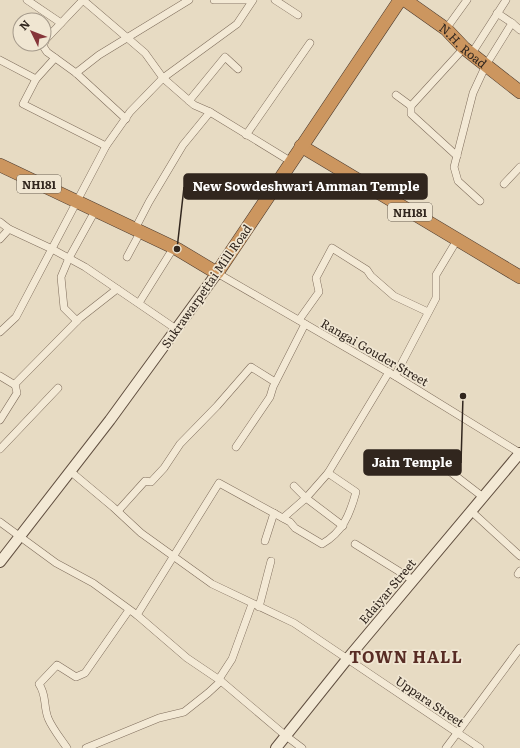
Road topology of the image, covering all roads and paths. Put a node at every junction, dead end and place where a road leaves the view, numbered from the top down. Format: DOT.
graph roads {
  1 [pos="27,0"];
  2 [pos="83,0"];
  3 [pos="188,0"];
  4 [pos="214,0"];
  5 [pos="229,0"];
  6 [pos="251,0"];
  7 [pos="275,0"];
  8 [pos="400,0"];
  9 [pos="405,0"];
  10 [pos="467,0"];
  11 [pos="506,0"];
  12 [pos="497,13"];
  13 [pos="298,15"];
  14 [pos="61,23"];
  15 [pos="512,23"];
  16 [pos="446,29"];
  17 [pos="520,30"];
  18 [pos="129,37"];
  19 [pos="310,44"];
  20 [pos="468,50"];
  21 [pos="55,58"];
  22 [pos="0,60"];
  23 [pos="486,65"];
  24 [pos="238,69"];
  25 [pos="76,73"];
  26 [pos="162,78"];
  27 [pos="36,79"];
  28 [pos="520,92"];
  29 [pos="396,95"];
  30 [pos="189,101"];
  31 [pos="411,106"];
  32 [pos="210,112"];
  33 [pos="126,118"];
  34 [pos="246,135"];
  35 [pos="106,146"];
  36 [pos="301,146"];
  37 [pos="457,156"];
  38 [pos="290,162"];
  39 [pos="0,165"];
  40 [pos="520,167"];
  41 [pos="504,184"];
  42 [pos="480,201"];
  43 [pos="77,202"];
  44 [pos="95,211"];
  45 [pos="0,222"];
  46 [pos="9,229"];
  47 [pos="138,230"];
  48 [pos="0,239"];
  49 [pos="457,240"];
  50 [pos="174,247"];
  51 [pos="52,248"];
  52 [pos="127,257"];
  53 [pos="69,258"];
  54 [pos="217,273"];
  55 [pos="520,277"];
  56 [pos="117,289"];
  57 [pos="139,303"];
  58 [pos="428,312"];
  59 [pos="77,321"];
  60 [pos="302,322"];
  61 [pos="176,328"];
  62 [pos="0,332"];
  63 [pos="392,374"];
  64 [pos="0,376"];
  65 [pos="275,382"];
  66 [pos="15,385"];
  67 [pos="58,388"];
  68 [pos="0,420"];
  69 [pos="236,447"];
  70 [pos="0,449"];
  71 [pos="520,453"];
  72 [pos="409,454"];
  73 [pos="70,471"];
  74 [pos="328,473"];
  75 [pos="294,486"];
  76 [pos="483,497"];
  77 [pos="306,498"];
  78 [pos="118,511"];
  79 [pos="471,511"];
  80 [pos="274,513"];
  81 [pos="283,518"];
  82 [pos="0,522"];
  83 [pos="343,526"];
  84 [pos="19,537"];
  85 [pos="265,541"];
  86 [pos="355,544"];
  87 [pos="520,556"];
  88 [pos="173,557"];
  89 [pos="0,562"];
  90 [pos="271,562"];
  91 [pos="413,580"];
  92 [pos="256,606"];
  93 [pos="129,610"];
  94 [pos="137,615"];
  95 [pos="520,648"];
  96 [pos="348,658"];
  97 [pos="220,680"];
  98 [pos="456,733"];
  99 [pos="286,736"];
  100 [pos="67,748"];
  101 [pos="86,748"];
  102 [pos="276,748"];
  103 [pos="302,748"];
  104 [pos="446,748"];
  105 [pos="480,748"];
  1 -- 14 [label="street"];
  2 -- 14 [label="street"];
  2 -- 18 [label="street"];
  3 -- 18 [label="street"];
  4 -- 5 [label="street"];
  5 -- 6 [label="street"];
  6 -- 26 [label="street"];
  7 -- 13 [label="street"];
  8 -- 36 [label="highway, Sukrawarpettai Mill Road"];
  9 -- 16 [label="highway, N.H. Road"];
  10 -- 16 [label="street"];
  11 -- 12 [label="street"];
  12 -- 15 [label="street"];
  12 -- 20 [label="street"];
  14 -- 21 [label="street"];
  15 -- 17 [label="street"];
  15 -- 23 [label="street"];
  16 -- 20 [label="highway, N.H. Road"];
  18 -- 25 [label="street"];
  18 -- 26 [label="street"];
  19 -- 34 [label="street"];
  20 -- 23 [label="highway, N.H. Road"];
  20 -- 31 [label="street"];
  21 -- 25 [label="street"];
  21 -- 27 [label="street"];
  22 -- 27 [label="street"];
  23 -- 28 [label="highway, N.H. Road"];
  23 -- 37 [label="street"];
  24 -- 30 [label="street"];
  25 -- 33 [label="street"];
  26 -- 30 [label="street"];
  26 -- 33 [label="street"];
  27 -- 35 [label="street"];
  29 -- 31 [label="street"];
  30 -- 32 [label="street"];
  31 -- 37 [label="street"];
  32 -- 34 [label="street"];
  32 -- 47 [label="street"];
  33 -- 35 [label="street"];
  34 -- 38 [label="street"];
  35 -- 43 [label="street"];
  36 -- 38 [label="highway, Sukrawarpettai Mill Road"];
  36 -- 49 [label="highway, NH181"];
  37 -- 42 [label="street"];
  38 -- 54 [label="highway, Sukrawarpettai Mill Road"];
  39 -- 43 [label="highway, NH181"];
  40 -- 41 [label="street"];
  43 -- 44 [label="highway, NH181"];
  43 -- 51 [label="street"];
  44 -- 47 [label="highway, NH181"];
  44 -- 53 [label="street"];
  45 -- 46 [label="street"];
  46 -- 48 [label="street"];
  46 -- 51 [label="street"];
  47 -- 50 [label="highway, NH181"];
  47 -- 52 [label="street"];
  49 -- 55 [label="highway, NH181"];
  49 -- 58 [label="street"];
  50 -- 54 [label="highway, NH181"];
  50 -- 57 [label="street"];
  51 -- 53 [label="street"];
  51 -- 62 [label="street"];
  53 -- 56 [label="street"];
  53 -- 59 [label="street"];
  54 -- 60 [label="street, Rangai Gouder Street"];
  54 -- 61 [label="street, Sukrawarpettai Mill Road"];
  56 -- 57 [label="street"];
  56 -- 59 [label="street"];
  57 -- 61 [label="street"];
  58 -- 60 [label="street"];
  58 -- 63 [label="street"];
  59 -- 66 [label="street"];
  60 -- 63 [label="street, Rangai Gouder Street"];
  60 -- 65 [label="street"];
  61 -- 73 [label="street, Sukrawarpettai Mill Road"];
  63 -- 71 [label="street, Rangai Gouder Street"];
  63 -- 74 [label="street"];
  64 -- 66 [label="street"];
  65 -- 69 [label="street"];
  65 -- 78 [label="street"];
  66 -- 68 [label="street"];
  67 -- 70 [label="street"];
  71 -- 76 [label="street, Edaiyar Street"];
  72 -- 76 [label="street"];
  73 -- 78 [label="street, Uppara Street"];
  73 -- 84 [label="street, Sukrawarpettai Mill Road"];
  74 -- 77 [label="street"];
  74 -- 83 [label="street"];
  75 -- 77 [label="street"];
  76 -- 79 [label="street, Edaiyar Street"];
  77 -- 81 [label="street"];
  77 -- 83 [label="street"];
  78 -- 88 [label="street, Uppara Street"];
  79 -- 87 [label="street"];
  79 -- 91 [label="street, Edaiyar Street"];
  80 -- 81 [label="street"];
  80 -- 85 [label="street"];
  80 -- 88 [label="street"];
  81 -- 83 [label="street"];
  82 -- 84 [label="street"];
  84 -- 89 [label="street, Sukrawarpettai Mill Road"];
  84 -- 93 [label="street"];
  86 -- 91 [label="street"];
  88 -- 92 [label="street, Uppara Street"];
  88 -- 94 [label="street"];
  90 -- 92 [label="street"];
  91 -- 96 [label="street, Edaiyar Street"];
  92 -- 96 [label="street, Uppara Street"];
  92 -- 97 [label="street"];
  93 -- 94 [label="street"];
  93 -- 100 [label="street"];
  94 -- 97 [label="street"];
  95 -- 98 [label="street"];
  96 -- 98 [label="street, Uppara Street"];
  96 -- 99 [label="street, Edaiyar Street"];
  97 -- 99 [label="street"];
  97 -- 101 [label="street"];
  98 -- 104 [label="street"];
  98 -- 105 [label="street, Uppara Street"];
  99 -- 102 [label="street, Edaiyar Street"];
  99 -- 103 [label="street"];
}
